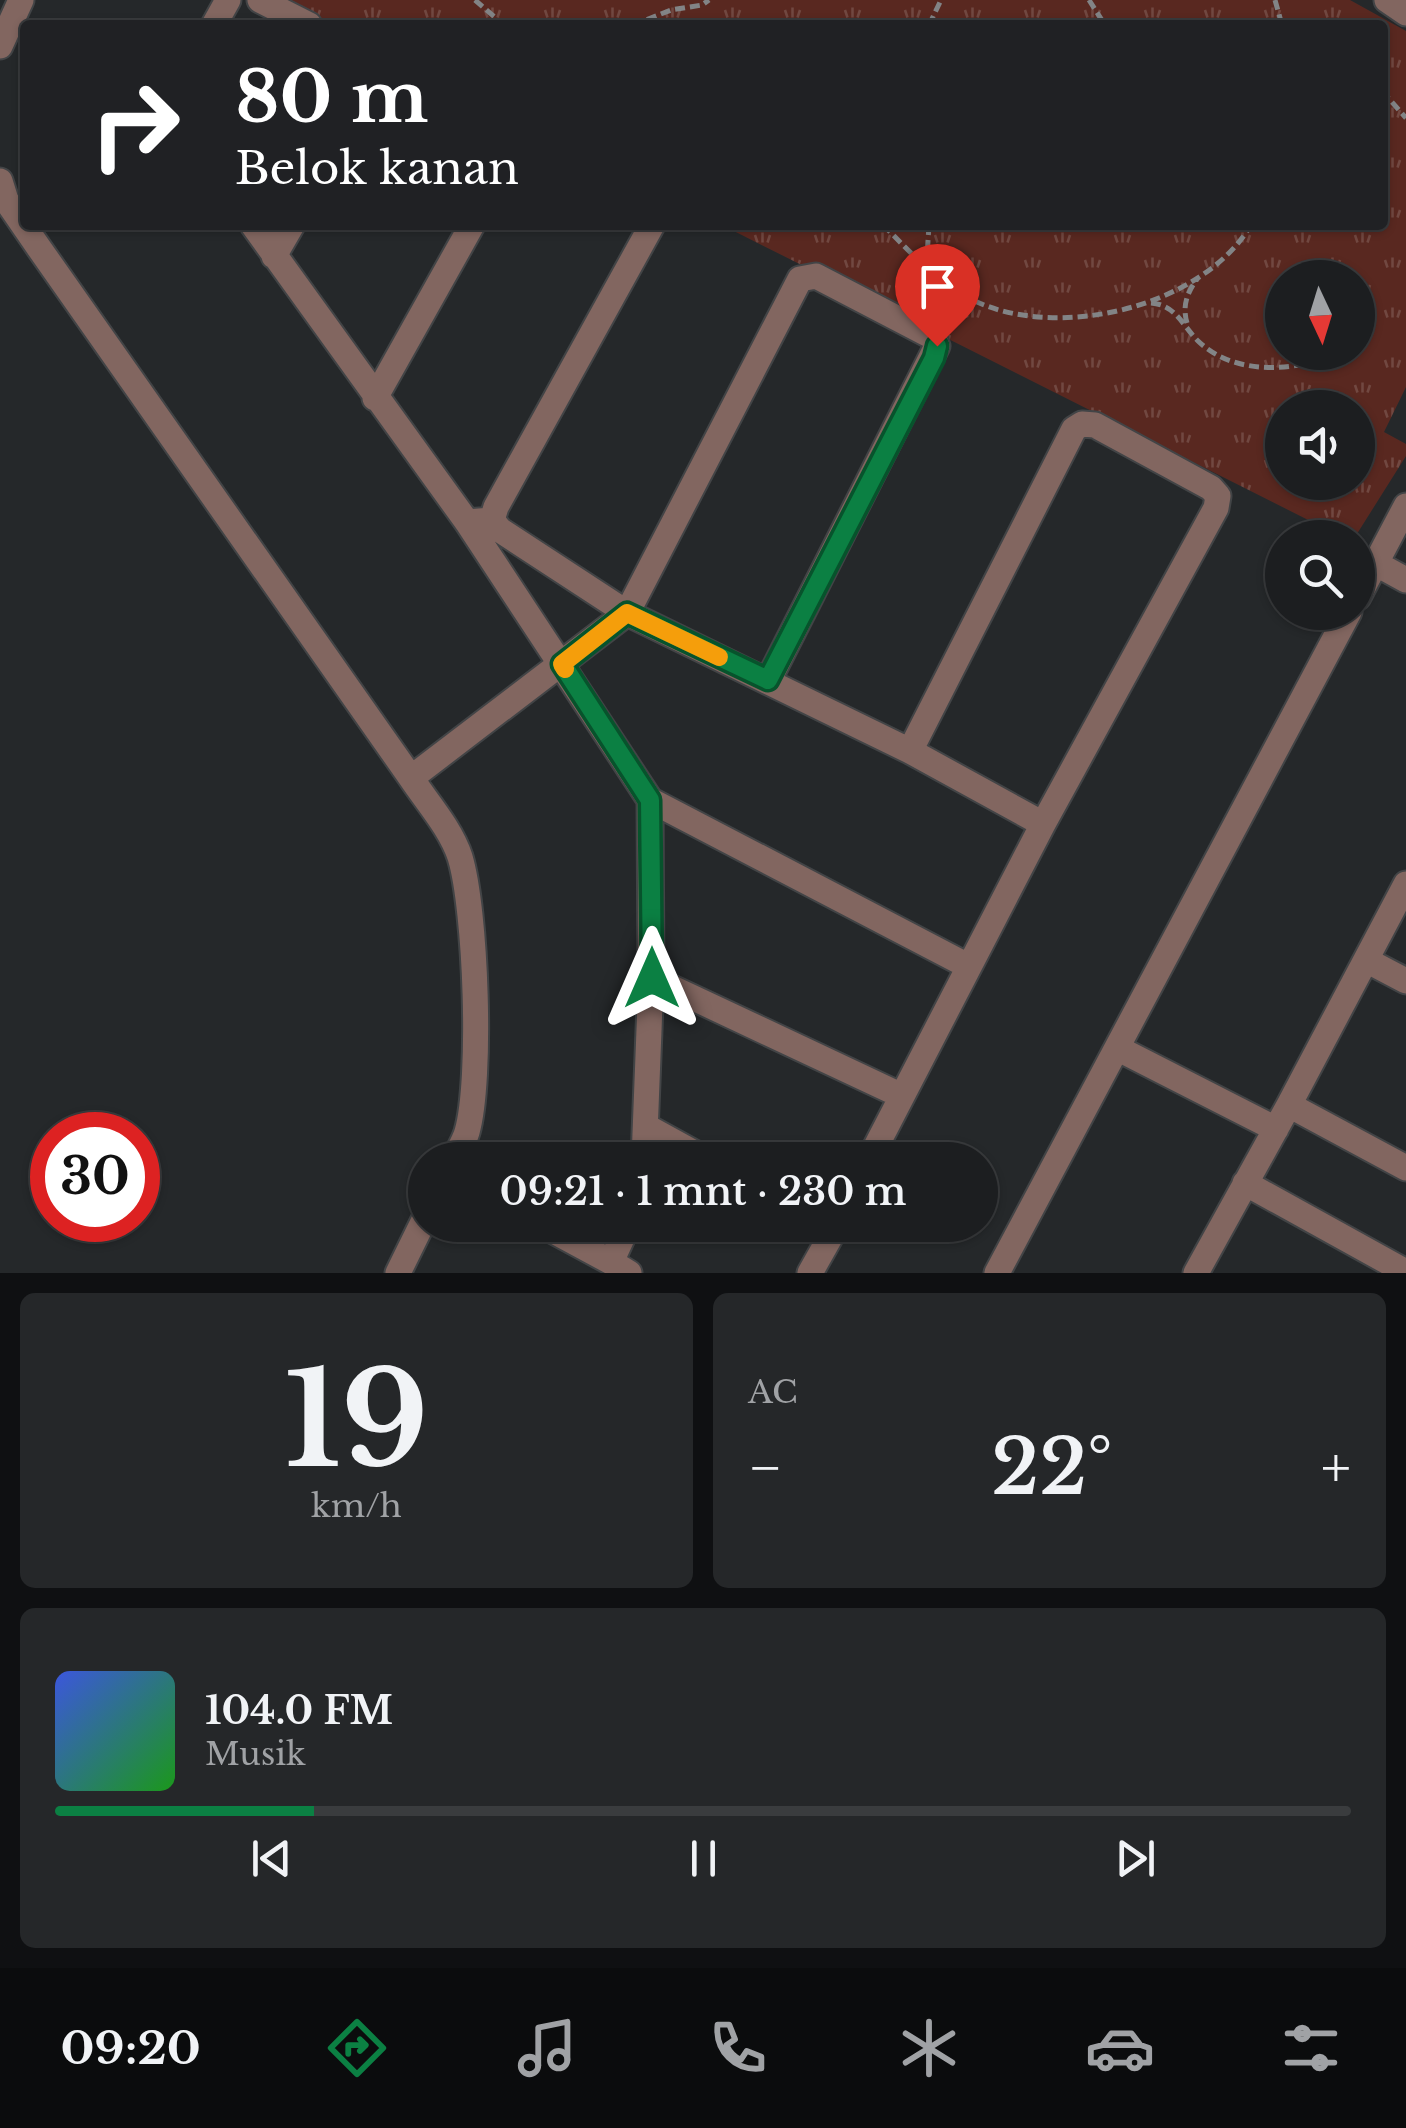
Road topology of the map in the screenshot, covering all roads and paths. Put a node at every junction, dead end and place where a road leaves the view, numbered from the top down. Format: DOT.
graph roads {
  1 [pos="21,0"];
  2 [pos="260,0"];
  3 [pos="475,0"];
  4 [pos="709,0"];
  5 [pos="1387,0"];
  6 [pos="1406,12"];
  7 [pos="300,20"];
  8 [pos="498,20"];
  9 [pos="643,20"];
  10 [pos="0,46"];
  11 [pos="1388,98"];
  12 [pos="1406,118"];
  13 [pos="0,180"];
  14 [pos="20,220"];
  15 [pos="27,230"];
  16 [pos="256,230"];
  17 [pos="289,230"];
  18 [pos="469,230"];
  19 [pos="649,230"];
  20 [pos="887,230"];
  21 [pos="929,230"];
  22 [pos="1247,230"];
  23 [pos="1315,230"];
  24 [pos="1319,232"];
  25 [pos="274,256"];
  26 [pos="1202,273"];
  27 [pos="936,277"];
  28 [pos="1148,303"];
  29 [pos="1187,326"];
  30 [pos="1265,366"];
  31 [pos="375,398"];
  32 [pos="1406,506"];
  33 [pos="479,521"];
  34 [pos="1376,563"];
  35 [pos="1406,580"];
  36 [pos="627,613"];
  37 [pos="1339,630"];
  38 [pos="562,664"];
  39 [pos="768,680"];
  40 [pos="910,751"];
  41 [pos="411,778"];
  42 [pos="650,800"];
  43 [pos="1043,824"];
  44 [pos="1406,884"];
  45 [pos="1366,960"];
  46 [pos="968,966"];
  47 [pos="652,978"];
  48 [pos="1406,980"];
  49 [pos="1117,1048"];
  50 [pos="900,1095"];
  51 [pos="1290,1106"];
  52 [pos="647,1127"];
  53 [pos="1276,1129"];
  54 [pos="462,1142"];
  55 [pos="646,1142"];
  56 [pos="674,1142"];
  57 [pos="877,1142"];
  58 [pos="1406,1168"];
  59 [pos="1245,1183"];
  60 [pos="413,1242"];
  61 [pos="573,1242"];
  62 [pos="625,1242"];
  63 [pos="825,1242"];
  64 [pos="620,1268"];
  65 [pos="1406,1272"];
  66 [pos="398,1273"];
  67 [pos="810,1273"];
  68 [pos="997,1273"];
  69 [pos="1196,1273"];
  1 -- 10 [label="street"];
  2 -- 7 [label="street"];
  3 -- 8 [label="path"];
  4 -- 9 [label="path"];
  5 -- 6 [label="street"];
  11 -- 12 [label="path"];
  13 -- 14 [label="street"];
  15 -- 41 [label="street"];
  16 -- 25 [label="street"];
  17 -- 25 [label="street"];
  18 -- 31 [label="street"];
  19 -- 33 [label="street"];
  20 -- 27 [label="path"];
  21 -- 27 [label="path"];
  22 -- 26 [label="path"];
  23 -- 24 [label="path"];
  25 -- 31 [label="street"];
  26 -- 28 [label="path"];
  26 -- 29 [label="path"];
  27 -- 28 [label="path"];
  28 -- 29 [label="path"];
  29 -- 30 [label="path"];
  31 -- 33 [label="street"];
  32 -- 34 [label="street"];
  33 -- 36 [label="street"];
  33 -- 38 [label="street"];
  34 -- 35 [label="street"];
  36 -- 38 [label="street"];
  36 -- 39 [label="street"];
  36 -- 39 [label="street"];
  37 -- 49 [label="street"];
  38 -- 41 [label="street"];
  38 -- 42 [label="street"];
  39 -- 40 [label="street"];
  40 -- 43 [label="street"];
  40 -- 43 [label="street"];
  41 -- 54 [label="street"];
  42 -- 46 [label="street"];
  42 -- 47 [label="street"];
  43 -- 46 [label="street"];
  44 -- 45 [label="street"];
  45 -- 48 [label="street"];
  45 -- 51 [label="street"];
  46 -- 50 [label="street"];
  47 -- 50 [label="street"];
  47 -- 52 [label="street"];
  49 -- 53 [label="street"];
  49 -- 68 [label="street"];
  50 -- 57 [label="street"];
  51 -- 53 [label="street"];
  51 -- 58 [label="street"];
  52 -- 55 [label="street"];
  52 -- 56 [label="street"];
  53 -- 59 [label="street"];
  59 -- 65 [label="street"];
  59 -- 69 [label="street"];
  60 -- 66 [label="street"];
  61 -- 64 [label="street"];
  62 -- 64 [label="street"];
  63 -- 67 [label="street"];
}
